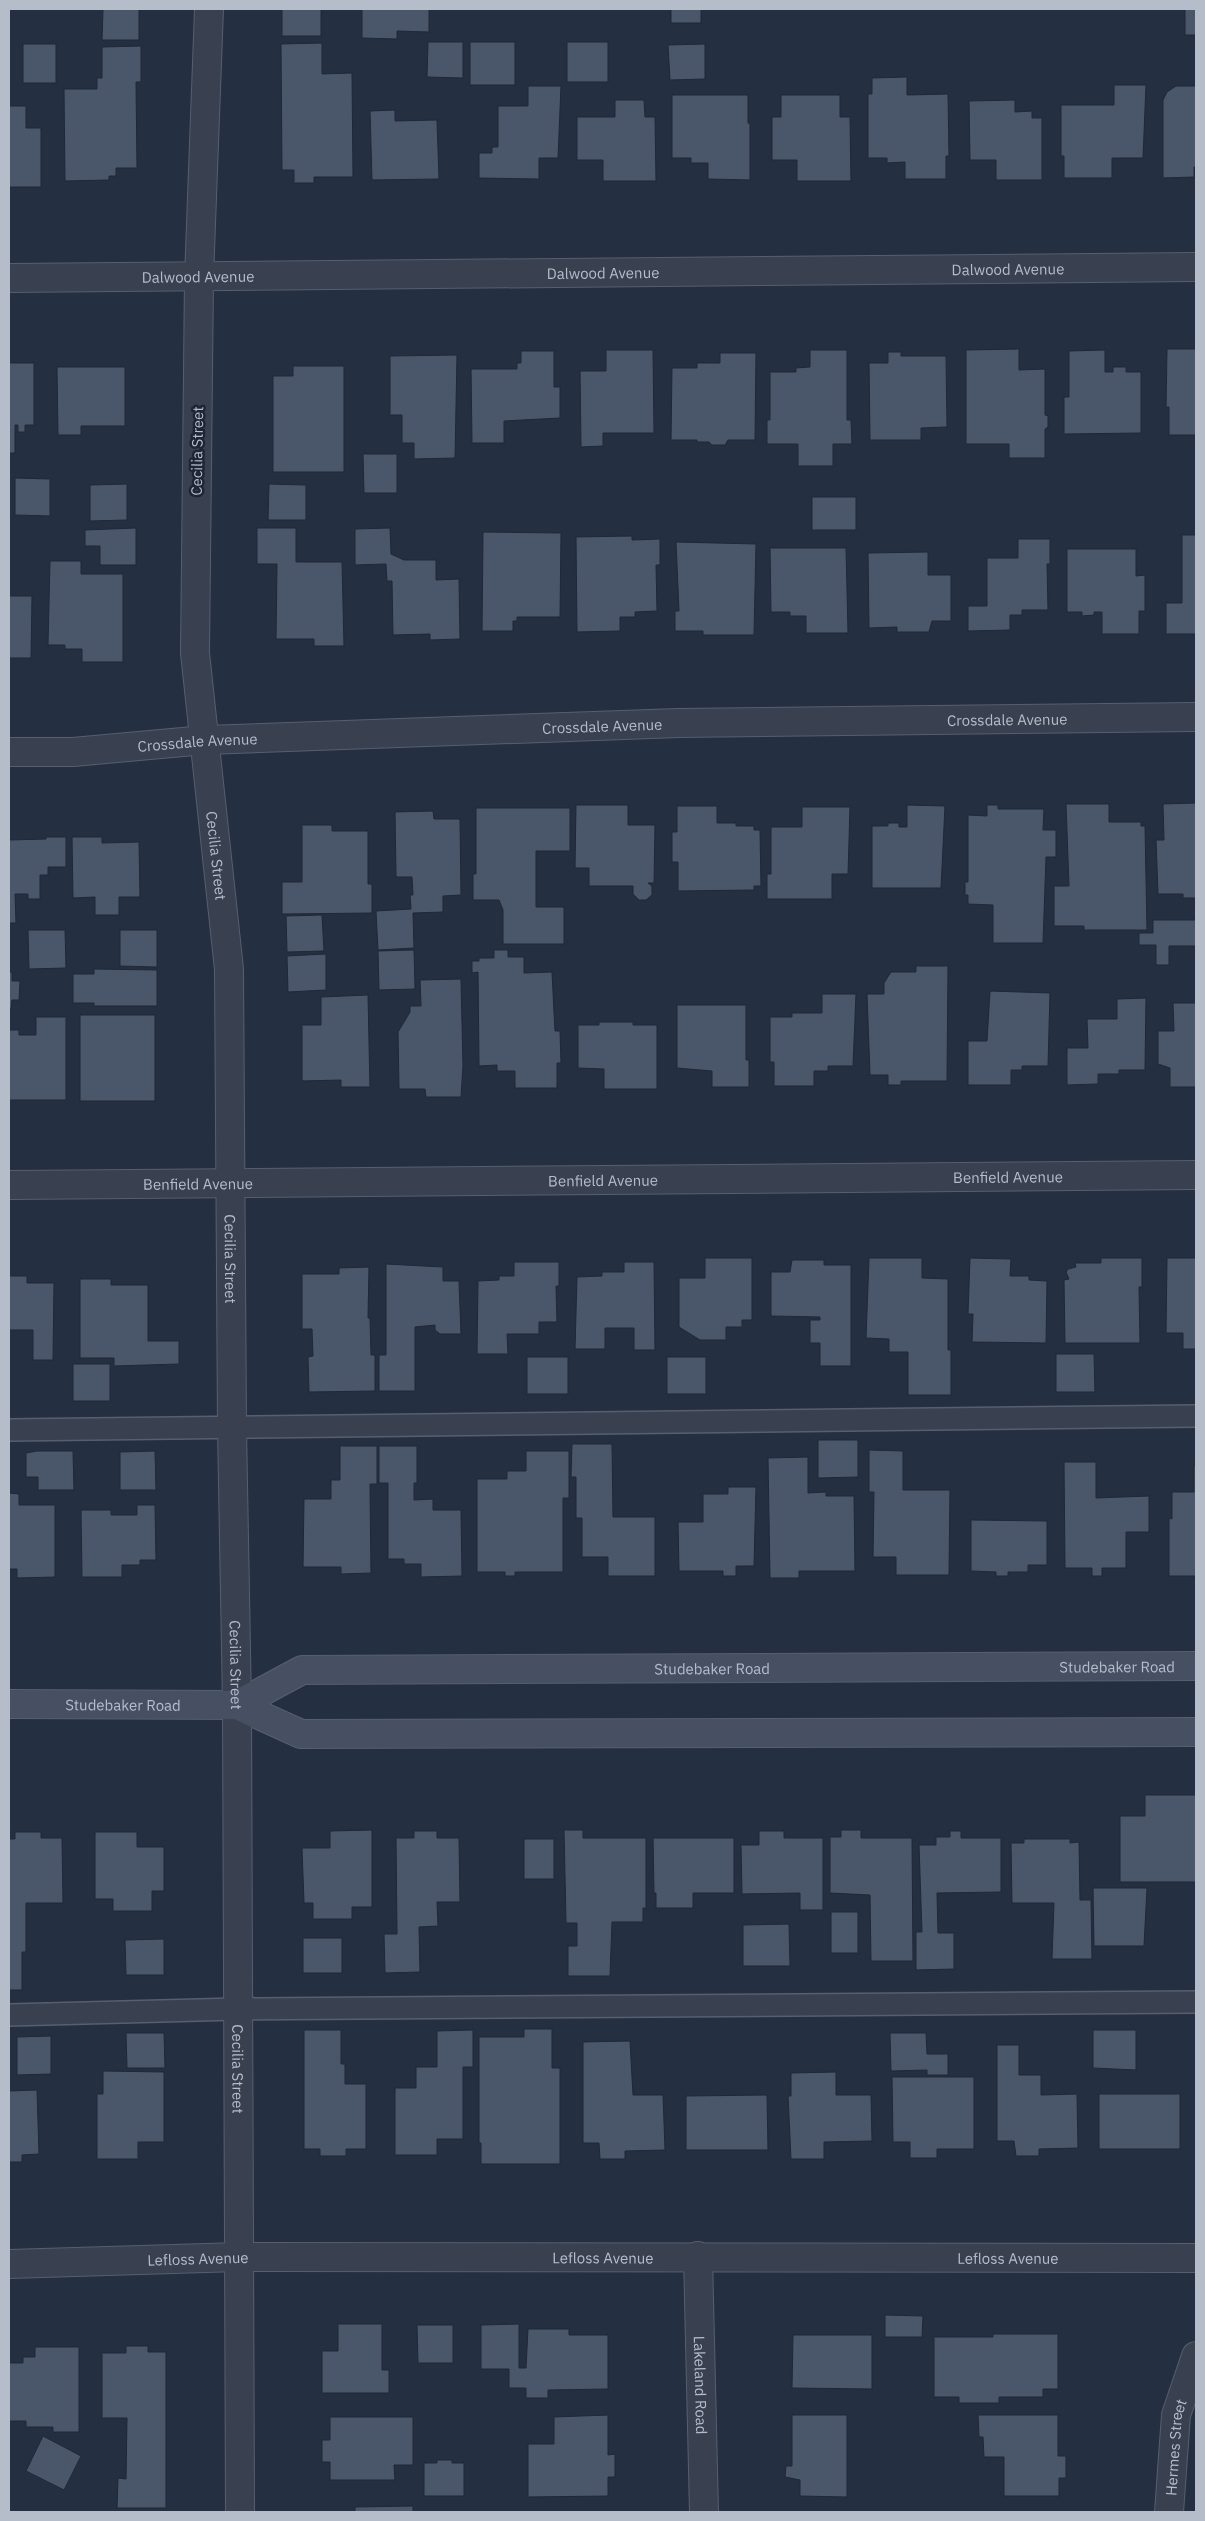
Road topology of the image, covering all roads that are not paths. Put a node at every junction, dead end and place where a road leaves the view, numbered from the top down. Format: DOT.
graph roads {
  1 [pos="210,9"];
  2 [pos="1196,267"];
  3 [pos="9,278"];
  4 [pos="199,278"];
  5 [pos="1196,717"];
  6 [pos="205,740"];
  7 [pos="9,752"];
  8 [pos="1196,1176"];
  9 [pos="230,1184"];
  10 [pos="9,1185"];
  11 [pos="1196,1416"];
  12 [pos="232,1428"];
  13 [pos="9,1430"];
  14 [pos="1196,1666"];
  15 [pos="9,1704"];
  16 [pos="237,1705"];
  17 [pos="1196,1732"];
  18 [pos="1196,2002"];
  19 [pos="237,2009"];
  20 [pos="9,2015"];
  21 [pos="698,2256"];
  22 [pos="239,2257"];
  23 [pos="1196,2258"];
  24 [pos="9,2264"];
  25 [pos="1196,2356"];
  26 [pos="240,2512"];
  27 [pos="704,2512"];
  28 [pos="1169,2512"];
  1 -- 4 [label="street, Cecilia Street"];
  2 -- 4 [label="street, Dalwood Avenue"];
  3 -- 4 [label="street, Dalwood Avenue"];
  4 -- 6 [label="street, Cecilia Street"];
  5 -- 6 [label="street, Crossdale Avenue"];
  6 -- 7 [label="street, Crossdale Avenue"];
  6 -- 9 [label="street, Cecilia Street"];
  8 -- 9 [label="street, Benfield Avenue"];
  9 -- 10 [label="street, Benfield Avenue"];
  9 -- 12 [label="street, Cecilia Street"];
  11 -- 12 [label="lane"];
  12 -- 13 [label="lane"];
  12 -- 16 [label="street, Cecilia Street"];
  14 -- 16 [label="main road, Studebaker Road"];
  15 -- 16 [label="main road, Studebaker Road"];
  16 -- 17 [label="main road, Studebaker Road"];
  16 -- 19 [label="street, Cecilia Street"];
  18 -- 19 [label="lane"];
  19 -- 20 [label="lane"];
  19 -- 22 [label="street, Cecilia Street"];
  21 -- 22 [label="street, Lefloss Avenue"];
  21 -- 23 [label="street, Lefloss Avenue"];
  21 -- 27 [label="street, Lakeland Road"];
  22 -- 24 [label="street, Lefloss Avenue"];
  22 -- 26 [label="street, Cecilia Street"];
  25 -- 28 [label="street, Hermes Street"];
}
